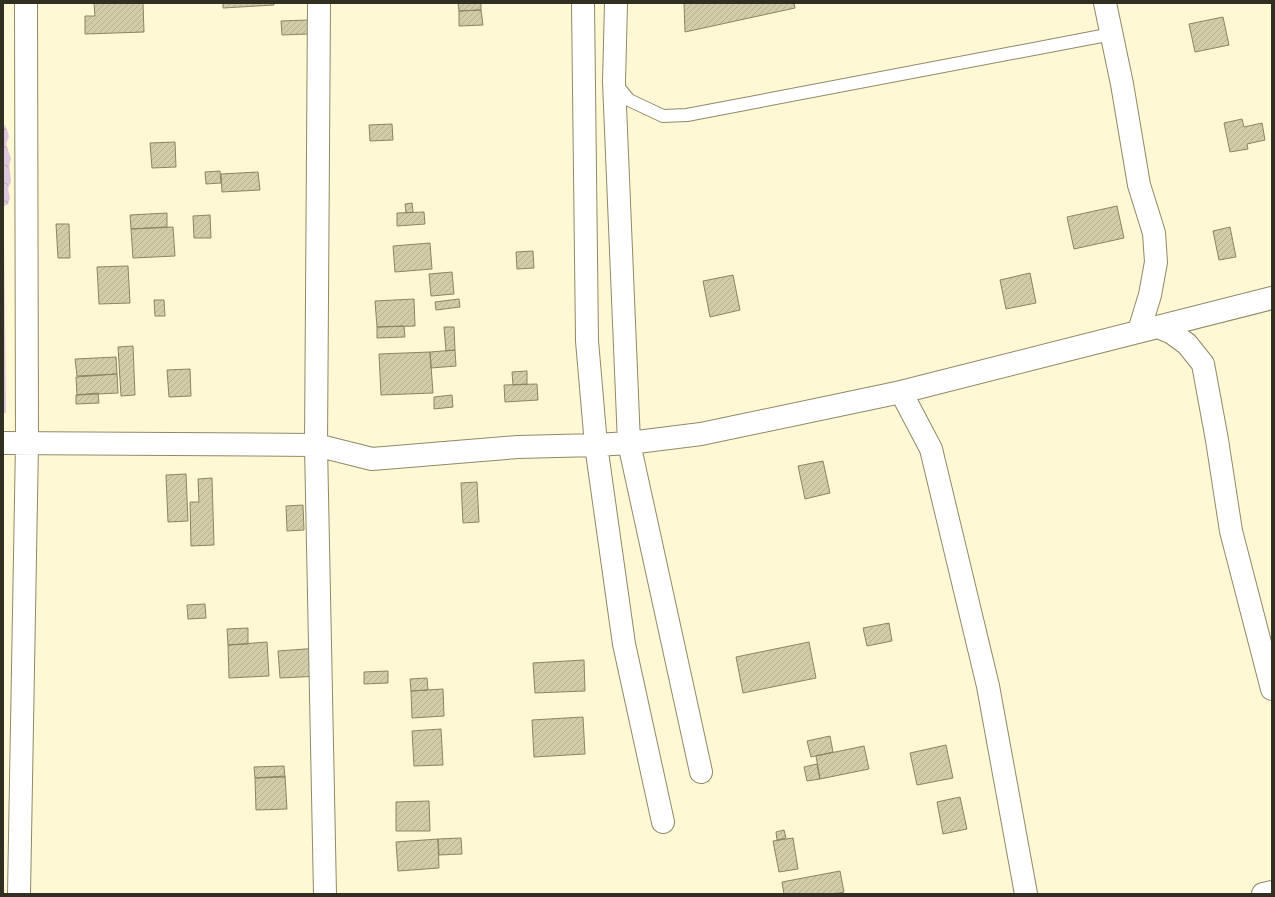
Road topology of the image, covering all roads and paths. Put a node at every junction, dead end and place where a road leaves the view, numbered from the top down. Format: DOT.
graph roads {
  1 [pos="26,3"];
  2 [pos="319,3"];
  3 [pos="584,3"];
  4 [pos="616,3"];
  5 [pos="1105,3"];
  6 [pos="1112,34"];
  7 [pos="614,82"];
  8 [pos="1272,298"];
  9 [pos="1148,329"];
  10 [pos="901,392"];
  11 [pos="3,443"];
  12 [pos="27,443"];
  13 [pos="629,443"];
  14 [pos="596,445"];
  15 [pos="316,446"];
  16 [pos="1272,689"];
  17 [pos="701,772"];
  18 [pos="663,822"];
  19 [pos="1272,892"];
  20 [pos="19,894"];
  21 [pos="325,894"];
  22 [pos="1026,894"];
  23 [pos="1263,894"];
  1 -- 12 [label="street"];
  2 -- 15 [label="street"];
  3 -- 14 [label="street"];
  4 -- 7 [label="street"];
  5 -- 6 [label="street"];
  6 -- 7 [label="lane"];
  6 -- 9 [label="street"];
  7 -- 13 [label="street"];
  8 -- 9 [label="street"];
  9 -- 10 [label="street"];
  9 -- 16 [label="street"];
  10 -- 13 [label="street"];
  10 -- 22 [label="street"];
  11 -- 12 [label="street"];
  12 -- 15 [label="street"];
  12 -- 20 [label="street"];
  13 -- 14 [label="street"];
  13 -- 17 [label="street"];
  14 -- 15 [label="street"];
  14 -- 18 [label="street"];
  15 -- 21 [label="street"];
  19 -- 23 [label="street"];
}
